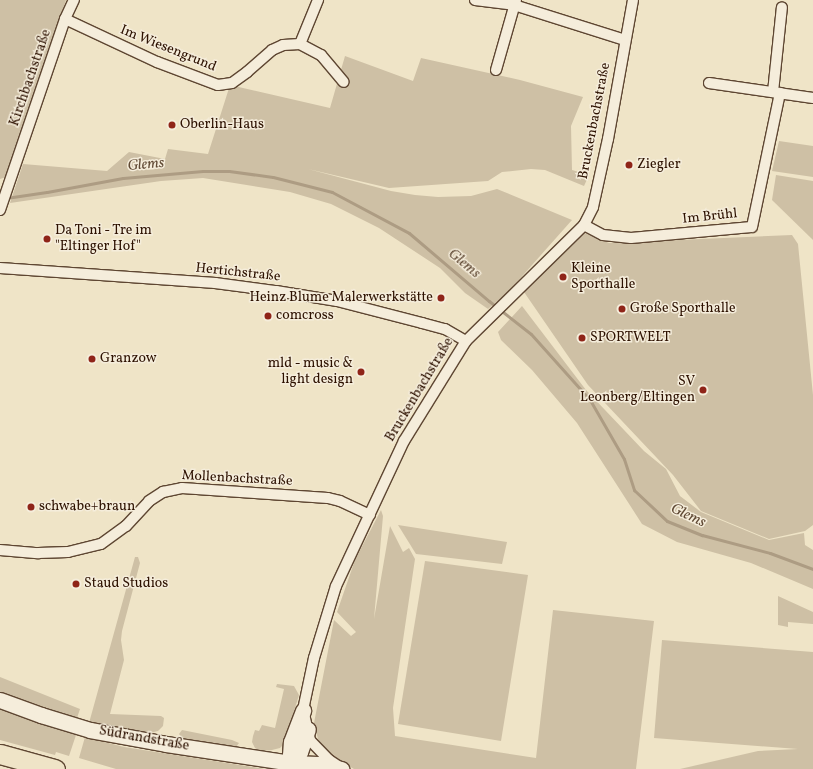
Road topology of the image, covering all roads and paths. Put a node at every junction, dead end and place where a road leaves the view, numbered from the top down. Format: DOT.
graph roads {
  1 [pos="74,0"];
  2 [pos="318,0"];
  3 [pos="475,0"];
  4 [pos="633,0"];
  5 [pos="515,2"];
  6 [pos="782,7"];
  7 [pos="65,19"];
  8 [pos="625,40"];
  9 [pos="300,44"];
  10 [pos="496,70"];
  11 [pos="344,82"];
  12 [pos="709,83"];
  13 [pos="776,93"];
  14 [pos="813,98"];
  15 [pos="1,207"];
  16 [pos="584,225"];
  17 [pos="0,268"];
  18 [pos="466,341"];
  19 [pos="370,515"];
  20 [pos="0,550"];
  21 [pos="0,700"];
  22 [pos="303,710"];
  23 [pos="308,729"];
  24 [pos="0,754"];
  25 [pos="297,766"];
  26 [pos="55,769"];
  27 [pos="341,769"];
  1 -- 7 [label="street, Kirchbachstraße"];
  2 -- 9 [label="street"];
  3 -- 5 [label="street"];
  4 -- 8 [label="street, Bruckenbachstraße"];
  5 -- 8 [label="street"];
  5 -- 10 [label="street"];
  6 -- 13 [label="street"];
  7 -- 9 [label="street, Im Wiesengrund"];
  7 -- 15 [label="street, Kirchbachstraße"];
  8 -- 16 [label="street, Bruckenbachstraße"];
  9 -- 11 [label="street"];
  12 -- 13 [label="street"];
  13 -- 14 [label="street"];
  13 -- 16 [label="street, Im Brühl"];
  16 -- 18 [label="street, Bruckenbachstraße"];
  17 -- 18 [label="street, Hertichstraße"];
  18 -- 19 [label="street, Bruckenbachstraße"];
  19 -- 20 [label="street, Mollenbachstraße"];
  19 -- 22 [label="street, Bruckenbachstraße"];
  21 -- 25 [label="main road, Südrandstraße"];
  22 -- 23 [label="street, Bruckenbachstraße"];
  22 -- 25 [label="main road"];
  23 -- 25 [label="main road"];
  23 -- 27 [label="street, Bruckenbachstraße"];
  24 -- 26 [label="highway"];
  25 -- 27 [label="main road, Südrandstraße"];
}
